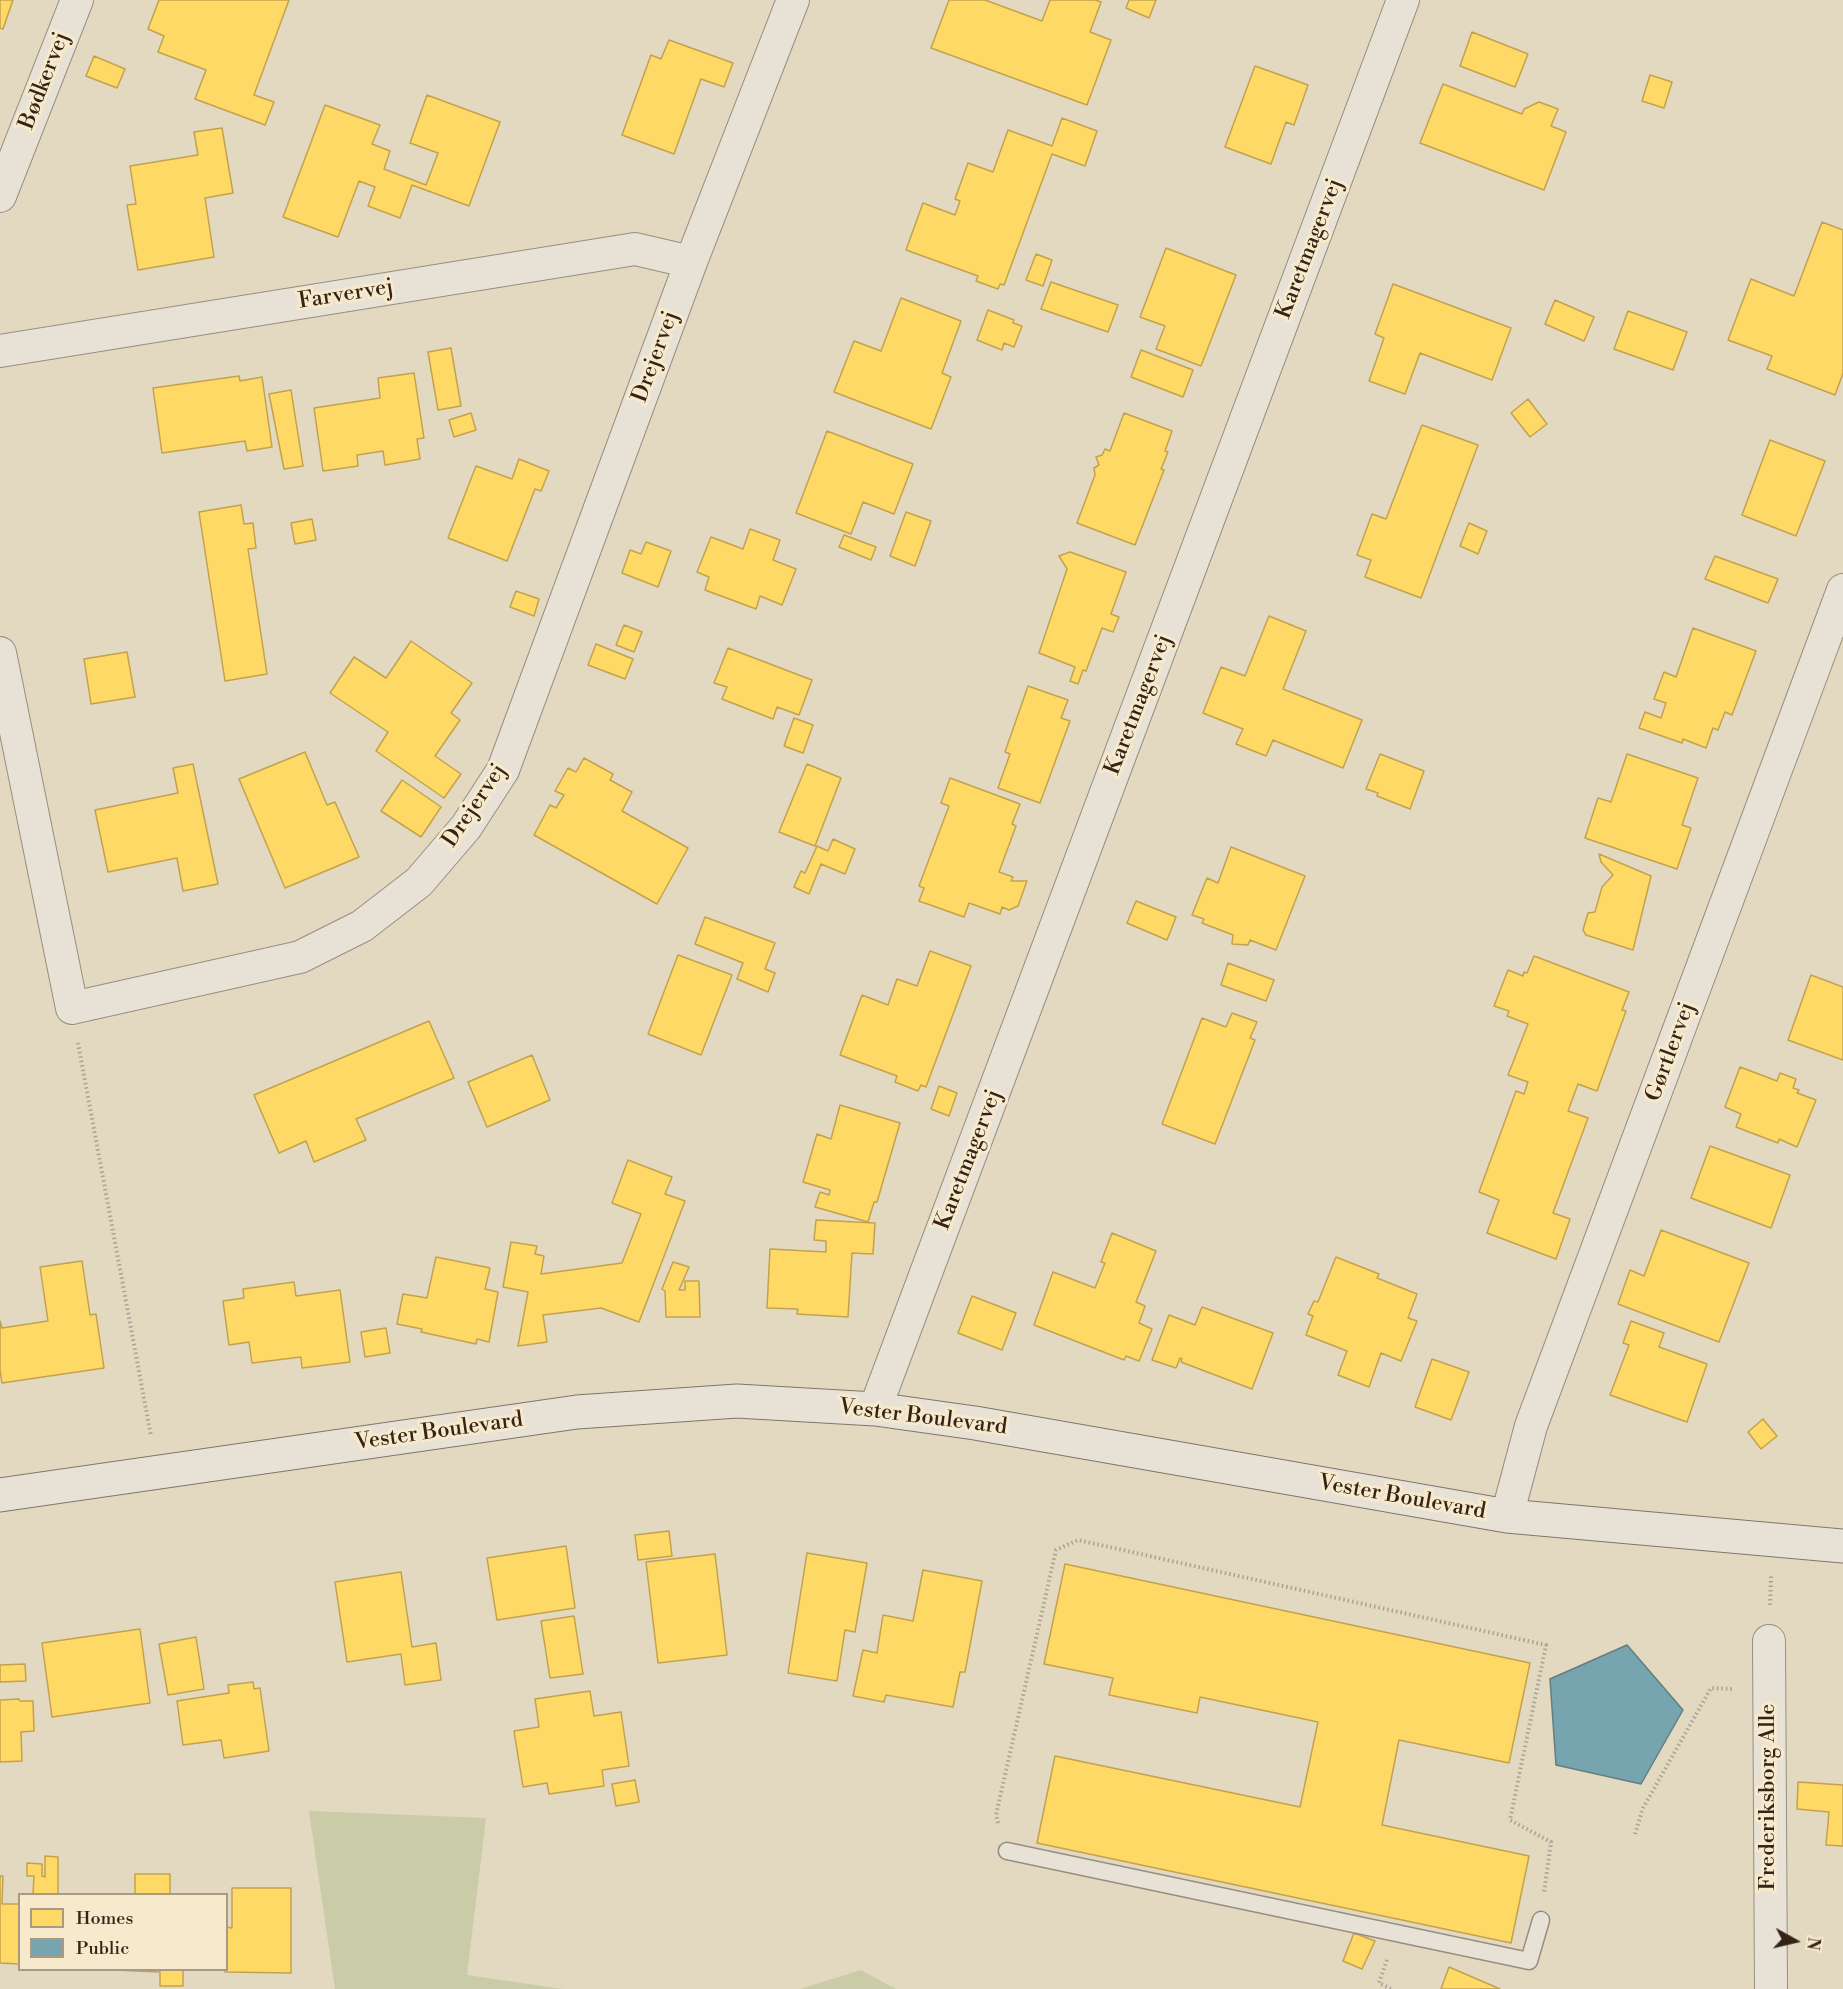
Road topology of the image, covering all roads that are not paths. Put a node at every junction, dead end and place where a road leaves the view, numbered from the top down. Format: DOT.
graph roads {
  1 [pos="77,0"];
  2 [pos="793,0"];
  3 [pos="1403,0"];
  4 [pos="0,196"];
  5 [pos="691,262"];
  6 [pos="0,351"];
  7 [pos="1843,590"];
  8 [pos="0,653"];
  9 [pos="875,1409"];
  10 [pos="0,1495"];
  11 [pos="1507,1516"];
  12 [pos="1843,1546"];
  13 [pos="1768,1641"];
  14 [pos="1007,1851"];
  15 [pos="1541,1920"];
  16 [pos="1771,1989"];
  1 -- 4 [label="street, Bødkervej"];
  2 -- 5 [label="street, Drejervej"];
  3 -- 9 [label="street, Karetmagervej"];
  5 -- 6 [label="street, Farvervej"];
  5 -- 8 [label="street, Drejervej"];
  7 -- 11 [label="street, Gørtlervej"];
  9 -- 10 [label="main road, Vester Boulevard"];
  9 -- 11 [label="main road, Vester Boulevard"];
  11 -- 12 [label="main road, Vester Boulevard"];
  13 -- 16 [label="street, Frederiksborg Alle"];
  14 -- 15 [label="lane"];
}
